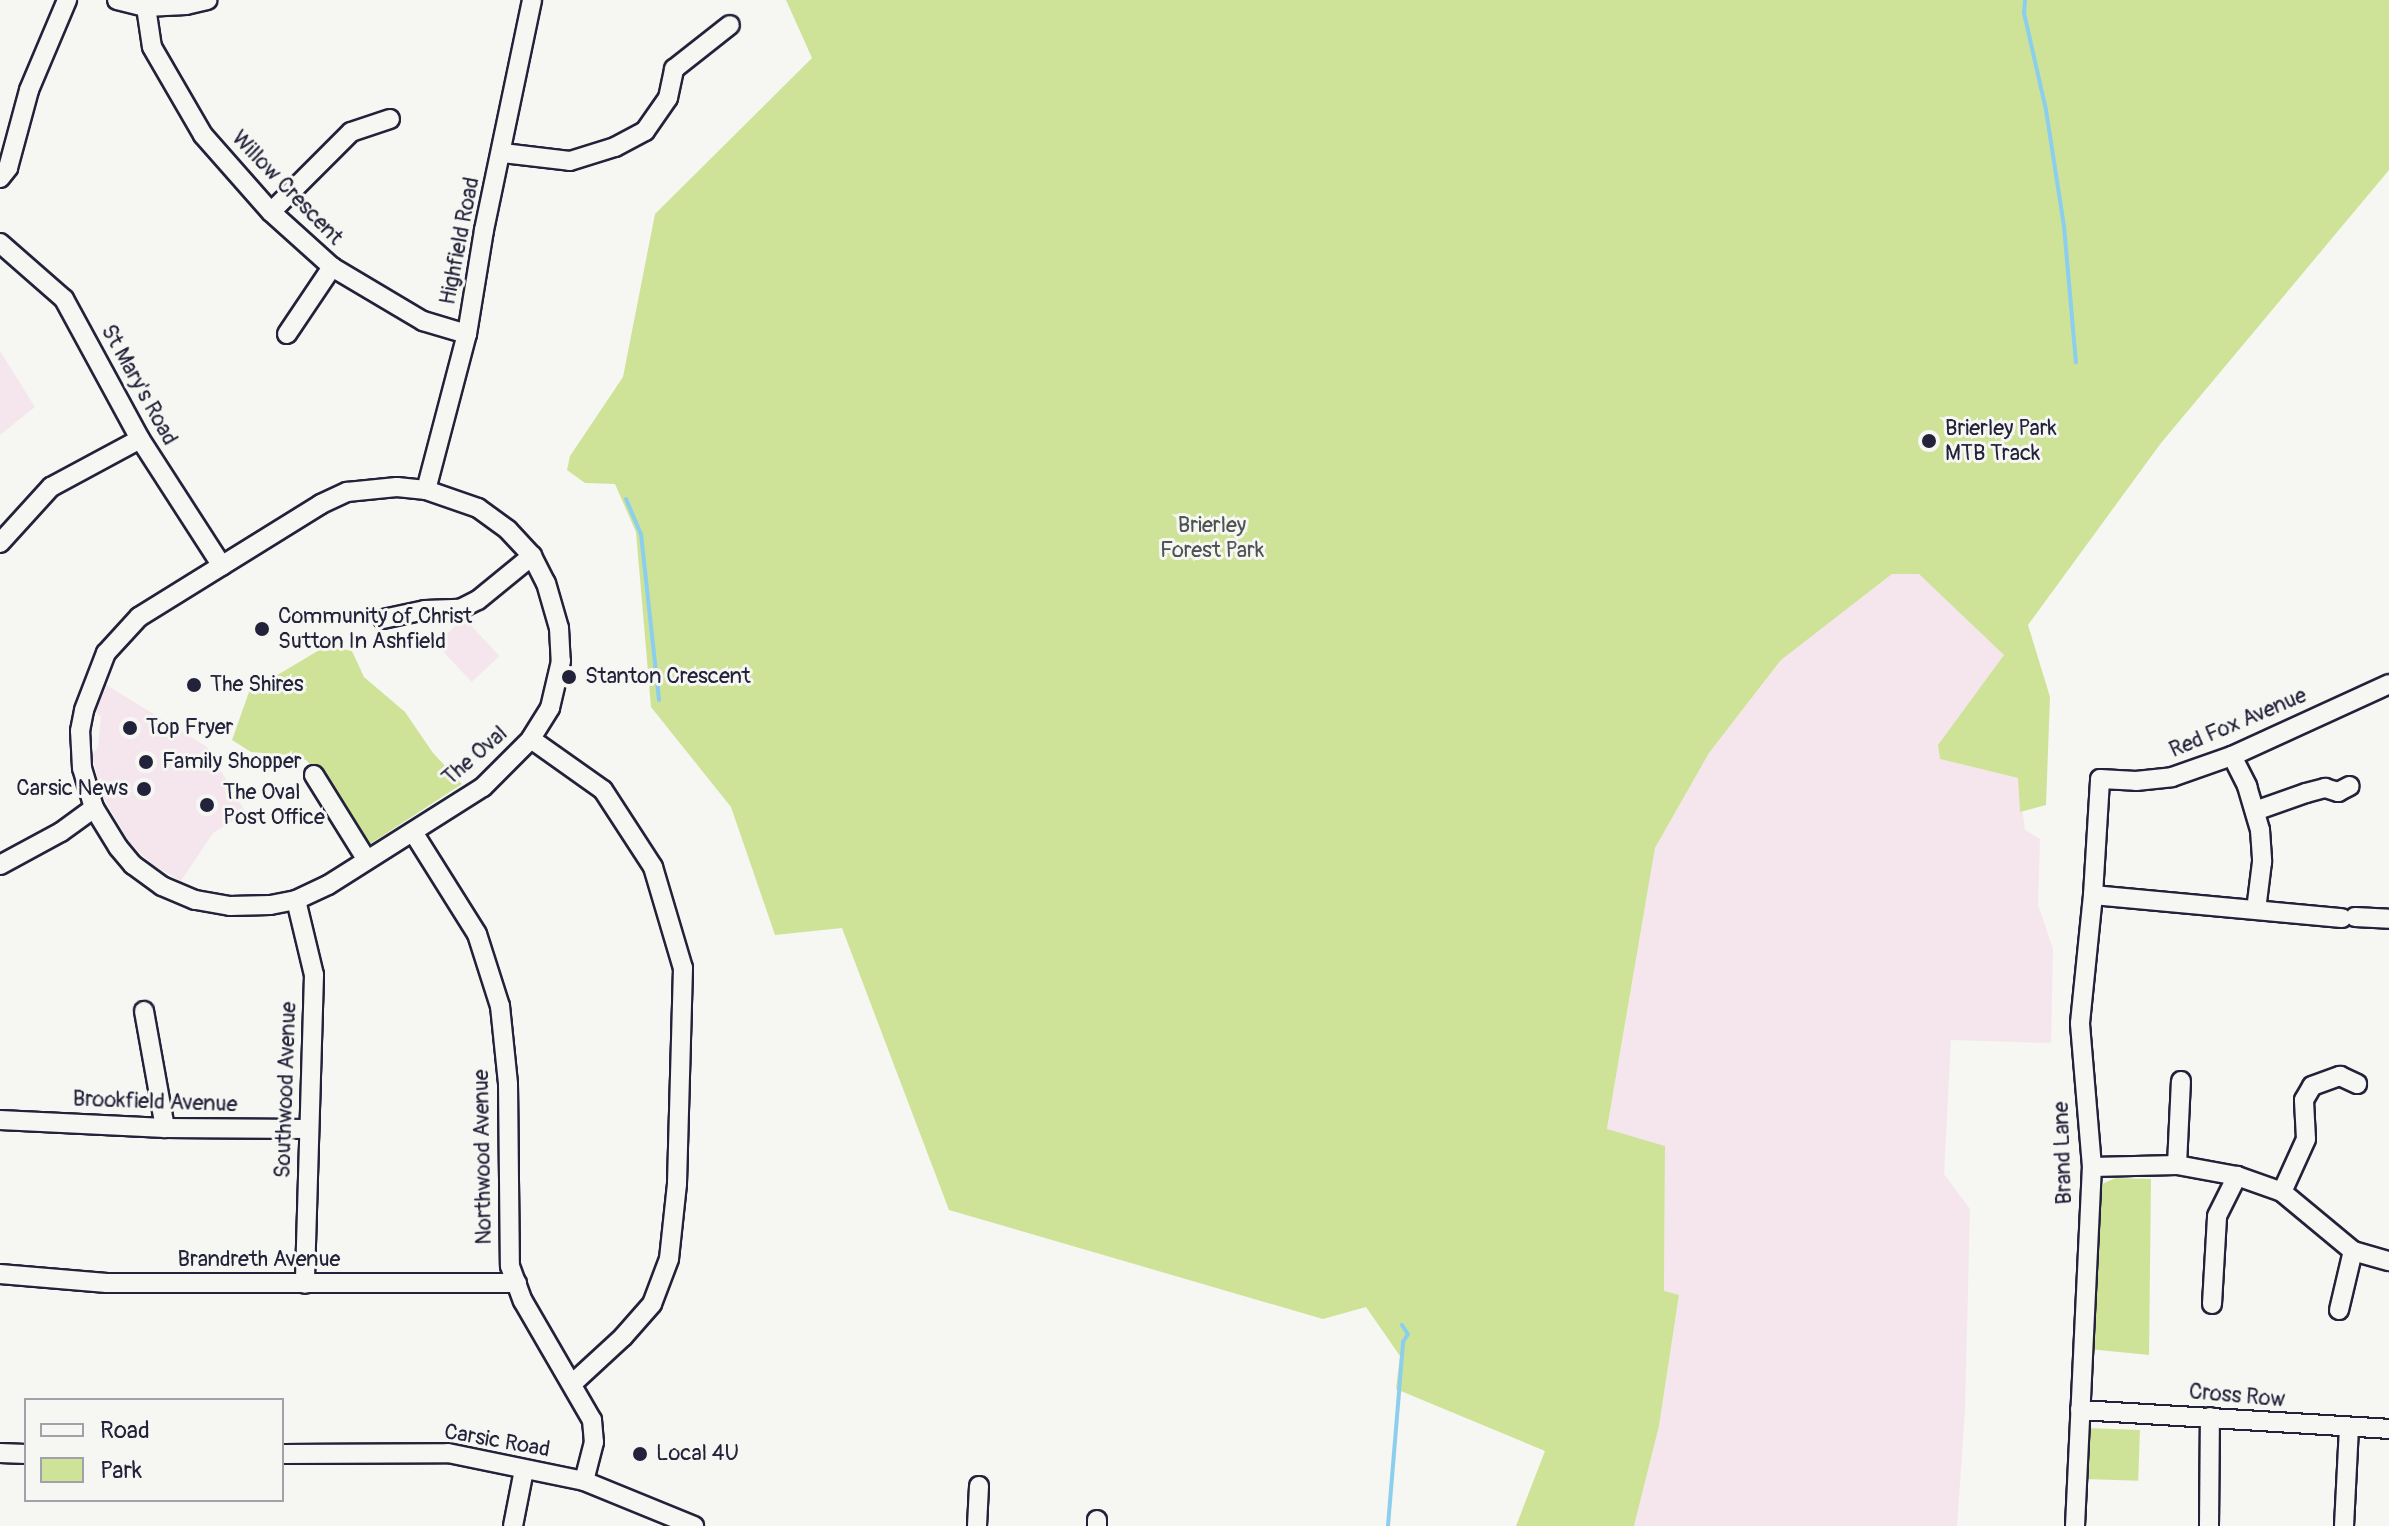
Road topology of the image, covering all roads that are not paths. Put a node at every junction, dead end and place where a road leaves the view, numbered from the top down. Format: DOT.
graph roads {
  1 [pos="67,0"];
  2 [pos="117,0"];
  3 [pos="207,0"];
  4 [pos="532,0"];
  5 [pos="146,7"];
  6 [pos="730,25"];
  7 [pos="390,119"];
  8 [pos="503,153"];
  9 [pos="0,178"];
  10 [pos="271,212"];
  11 [pos="0,243"];
  12 [pos="332,267"];
  13 [pos="287,334"];
  14 [pos="467,334"];
  15 [pos="140,439"];
  16 [pos="426,490"];
  17 [pos="0,543"];
  18 [pos="532,556"];
  19 [pos="222,566"];
  20 [pos="383,619"];
  21 [pos="2389,684"];
  22 [pos="531,739"];
  23 [pos="2232,756"];
  24 [pos="314,775"];
  25 [pos="2100,779"];
  26 [pos="2350,786"];
  27 [pos="94,808"];
  28 [pos="2255,811"];
  29 [pos="413,832"];
  30 [pos="367,860"];
  31 [pos="0,865"];
  32 [pos="2093,895"];
  33 [pos="296,900"];
  34 [pos="2256,910"];
  35 [pos="2389,919"];
  36 [pos="144,1011"];
  37 [pos="2181,1081"];
  38 [pos="2357,1084"];
  39 [pos="0,1120"];
  40 [pos="165,1128"];
  41 [pos="308,1129"];
  42 [pos="2177,1165"];
  43 [pos="2092,1167"];
  44 [pos="2237,1176"];
  45 [pos="2282,1192"];
  46 [pos="2353,1251"];
  47 [pos="2389,1261"];
  48 [pos="0,1274"];
  49 [pos="517,1283"];
  50 [pos="305,1284"];
  51 [pos="2212,1304"];
  52 [pos="2339,1310"];
  53 [pos="573,1383"];
  54 [pos="2080,1410"];
  55 [pos="2210,1417"];
  56 [pos="2349,1428"];
  57 [pos="2389,1429"];
  58 [pos="0,1453"];
  59 [pos="24,1454"];
  60 [pos="284,1454"];
  61 [pos="524,1470"];
  62 [pos="584,1481"];
  63 [pos="979,1486"];
  64 [pos="513,1526"];
  65 [pos="694,1526"];
  66 [pos="977,1526"];
  67 [pos="2075,1526"];
  68 [pos="2209,1526"];
  69 [pos="2344,1526"];
  1 -- 9 [label="street"];
  2 -- 5 [label="street"];
  3 -- 5 [label="street"];
  4 -- 8 [label="street, Highfield Road"];
  5 -- 10 [label="street, Willow Crescent"];
  6 -- 8 [label="street"];
  7 -- 10 [label="street"];
  8 -- 14 [label="street, Highfield Road"];
  10 -- 12 [label="street, Willow Crescent"];
  11 -- 15 [label="street, St Mary's Road"];
  12 -- 13 [label="street"];
  12 -- 14 [label="street, Willow Crescent"];
  14 -- 16 [label="street, Highfield Road"];
  15 -- 17 [label="street"];
  15 -- 19 [label="street, St Mary's Road"];
  16 -- 18 [label="street, The Oval"];
  16 -- 19 [label="street, The Oval"];
  18 -- 20 [label="street"];
  18 -- 22 [label="street, The Oval"];
  19 -- 27 [label="street, The Oval"];
  21 -- 23 [label="street, Red Fox Avenue"];
  22 -- 29 [label="street, The Oval"];
  22 -- 53 [label="street"];
  23 -- 25 [label="street, Red Fox Avenue"];
  23 -- 28 [label="street"];
  24 -- 30 [label="street"];
  25 -- 32 [label="street, Brand Lane"];
  26 -- 28 [label="street"];
  27 -- 31 [label="street"];
  27 -- 33 [label="street, The Oval"];
  28 -- 34 [label="street"];
  29 -- 30 [label="street, The Oval"];
  29 -- 49 [label="street, Northwood Avenue"];
  30 -- 33 [label="street, The Oval"];
  32 -- 34 [label="street"];
  32 -- 43 [label="street, Brand Lane"];
  33 -- 41 [label="street, Southwood Avenue"];
  34 -- 35 [label="street"];
  36 -- 40 [label="street"];
  37 -- 42 [label="street"];
  38 -- 45 [label="street"];
  39 -- 40 [label="street, Brookfield Avenue"];
  40 -- 41 [label="street, Brookfield Avenue"];
  41 -- 50 [label="street, Southwood Avenue"];
  42 -- 43 [label="street"];
  42 -- 44 [label="street"];
  43 -- 54 [label="street, Brand Lane"];
  44 -- 45 [label="street"];
  44 -- 51 [label="street"];
  45 -- 46 [label="street"];
  46 -- 47 [label="street"];
  46 -- 52 [label="street"];
  48 -- 50 [label="street, Brandreth Avenue"];
  49 -- 50 [label="street, Brandreth Avenue"];
  49 -- 53 [label="street, Northwood Avenue"];
  53 -- 62 [label="street, Northwood Avenue"];
  54 -- 55 [label="street, Cross Row"];
  54 -- 67 [label="street, Brand Lane"];
  55 -- 56 [label="street, Cross Row"];
  55 -- 68 [label="street"];
  56 -- 57 [label="street, Cross Row"];
  56 -- 69 [label="street"];
  58 -- 59 [label="street"];
  60 -- 61 [label="street, Carsic Road"];
  61 -- 62 [label="street, Carsic Road"];
  61 -- 64 [label="street"];
  62 -- 65 [label="street, Carsic Road"];
  63 -- 66 [label="street"];
}
